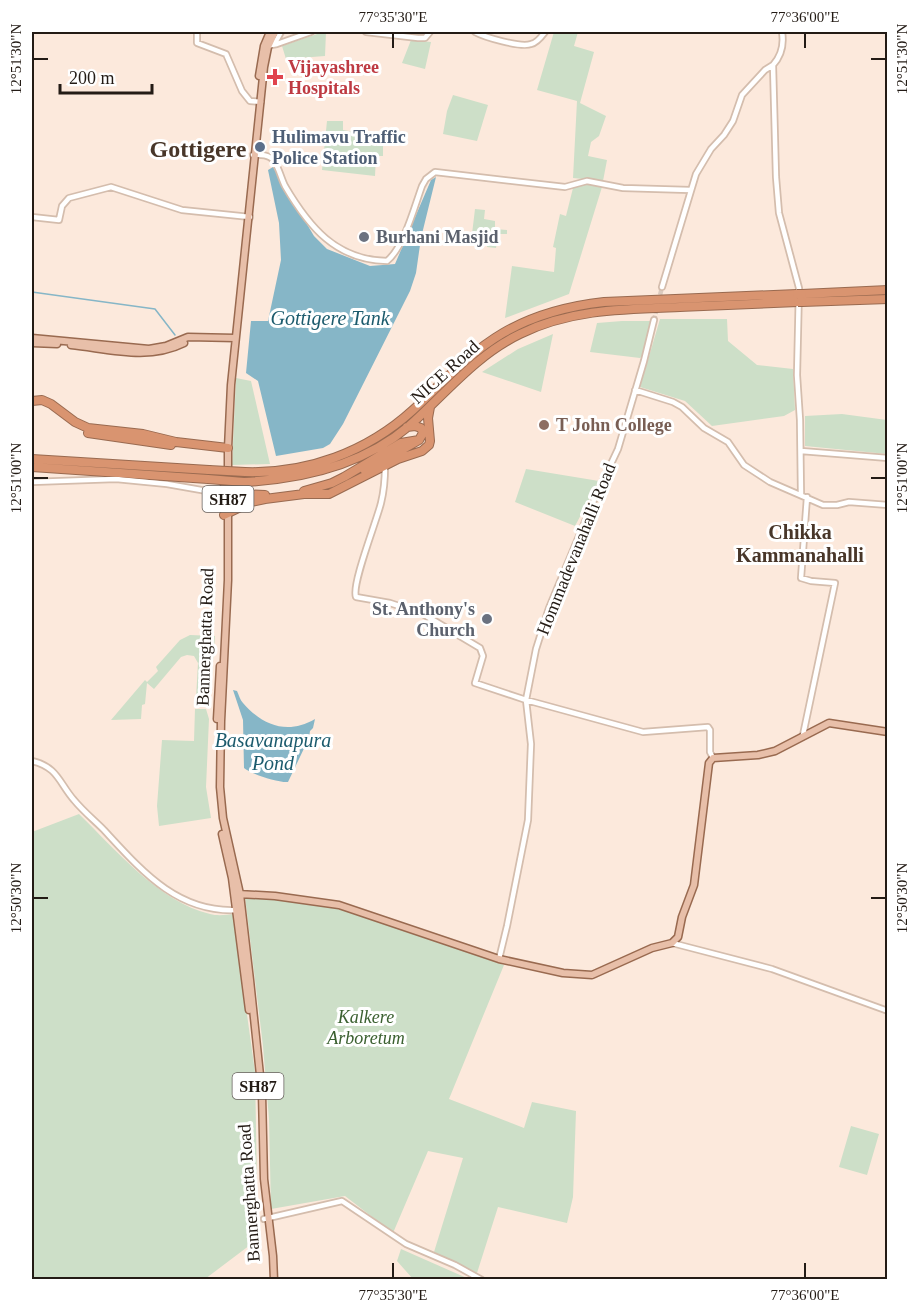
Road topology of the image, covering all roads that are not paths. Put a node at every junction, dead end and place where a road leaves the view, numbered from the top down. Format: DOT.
graph roads {
  1 [pos="197,32"];
  2 [pos="270,32"];
  3 [pos="275,32"];
  4 [pos="281,32"];
  5 [pos="311,32"];
  6 [pos="366,32"];
  7 [pos="430,32"];
  8 [pos="475,32"];
  9 [pos="545,32"];
  10 [pos="782,32"];
  11 [pos="267,45"];
  12 [pos="773,65"];
  13 [pos="760,75"];
  14 [pos="774,81"];
  15 [pos="259,102"];
  16 [pos="254,155"];
  17 [pos="690,190"];
  18 [pos="32,217"];
  19 [pos="248,217"];
  20 [pos="662,287"];
  21 [pos="888,290"];
  22 [pos="800,298"];
  23 [pos="888,299"];
  24 [pos="654,320"];
  25 [pos="233,338"];
  26 [pos="32,341"];
  27 [pos="635,390"];
  28 [pos="32,401"];
  29 [pos="430,405"];
  30 [pos="32,406"];
  31 [pos="406,427"];
  32 [pos="226,450"];
  33 [pos="801,451"];
  34 [pos="32,457"];
  35 [pos="888,458"];
  36 [pos="386,466"];
  37 [pos="32,467"];
  38 [pos="32,482"];
  39 [pos="226,490"];
  40 [pos="306,492"];
  41 [pos="804,496"];
  42 [pos="888,505"];
  43 [pos="226,514"];
  44 [pos="526,700"];
  45 [pos="888,732"];
  46 [pos="803,735"];
  47 [pos="713,758"];
  48 [pos="32,761"];
  49 [pos="238,894"];
  50 [pos="239,910"];
  51 [pos="672,943"];
  52 [pos="499,959"];
  53 [pos="888,1011"];
  54 [pos="266,1218"];
  55 [pos="272,1280"];
  56 [pos="482,1280"];
  1 -- 15 [label="street"];
  2 -- 11 [label="main road, Bannerghatta Road / SH87"];
  3 -- 11 [label="main road"];
  4 -- 11 [label="street"];
  5 -- 11 [label="street"];
  6 -- 7 [label="street"];
  8 -- 9 [label="street"];
  10 -- 12 [label="street"];
  11 -- 15 [label="main road, Bannerghatta Road / SH87"];
  12 -- 13 [label="street"];
  12 -- 14 [label="street"];
  13 -- 14 [label="street"];
  13 -- 17 [label="street"];
  14 -- 33 [label="street"];
  15 -- 16 [label="main road, Bannerghatta Road / SH87"];
  16 -- 17 [label="street"];
  16 -- 19 [label="main road, Bannerghatta Road / SH87"];
  17 -- 20 [label="street"];
  18 -- 19 [label="street"];
  19 -- 25 [label="main road, Bannerghatta Road / SH87"];
  21 -- 22 [label="highway, NICE Road"];
  22 -- 23 [label="highway, NICE Road"];
  22 -- 29 [label="highway, NICE Road"];
  22 -- 34 [label="highway, NICE Road, bridge"];
  24 -- 27 [label="street, Hommadevanahalli Road"];
  25 -- 26 [label="main road"];
  25 -- 32 [label="main road, Bannerghatta Road / SH87"];
  27 -- 41 [label="street"];
  27 -- 44 [label="street, Hommadevanahalli Road"];
  28 -- 32 [label="highway"];
  29 -- 31 [label="highway, NICE Road"];
  29 -- 36 [label="highway"];
  30 -- 32 [label="highway"];
  31 -- 37 [label="highway, NICE Road, bridge"];
  31 -- 40 [label="highway"];
  32 -- 39 [label="main road, Bannerghatta Road / SH87"];
  33 -- 35 [label="street"];
  33 -- 41 [label="street"];
  36 -- 40 [label="highway"];
  36 -- 44 [label="street"];
  38 -- 39 [label="street"];
  39 -- 40 [label="highway"];
  39 -- 43 [label="main road, Bannerghatta Road / SH87"];
  40 -- 43 [label="highway"];
  41 -- 42 [label="street"];
  41 -- 46 [label="street"];
  43 -- 49 [label="main road, Bannerghatta Road / SH87"];
  44 -- 47 [label="street"];
  44 -- 52 [label="street, Hommadevanahalli Road"];
  45 -- 46 [label="main road"];
  46 -- 47 [label="main road"];
  47 -- 51 [label="main road"];
  48 -- 50 [label="street"];
  49 -- 50 [label="main road, Bannerghatta Road / SH87"];
  49 -- 52 [label="main road"];
  50 -- 54 [label="main road, Bannerghatta Road / SH87"];
  51 -- 52 [label="main road"];
  51 -- 53 [label="street"];
  54 -- 55 [label="main road, Bannerghatta Road / SH87"];
  54 -- 56 [label="street"];
}
